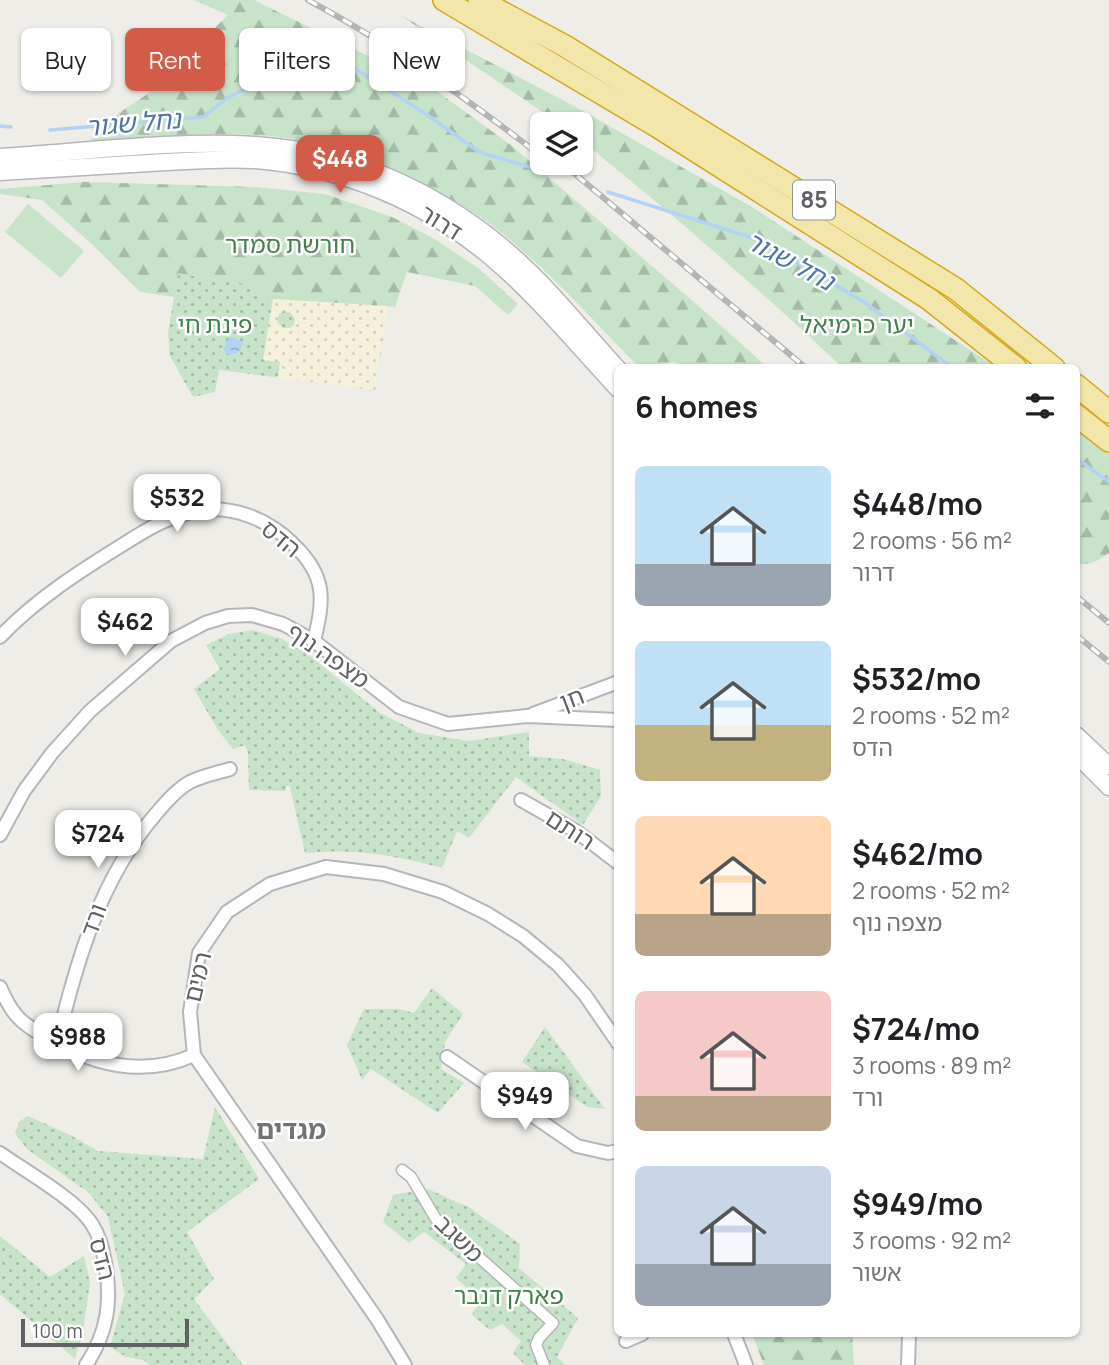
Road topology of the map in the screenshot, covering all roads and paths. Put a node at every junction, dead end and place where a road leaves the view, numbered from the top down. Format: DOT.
graph roads {
  1 [pos="444,0"];
  2 [pos="479,0"];
  3 [pos="0,157"];
  4 [pos="0,172"];
  5 [pos="1011,364"];
  6 [pos="1049,364"];
  7 [pos="614,365"];
  8 [pos="614,385"];
  9 [pos="1080,389"];
  10 [pos="1109,412"];
  11 [pos="1080,418"];
  12 [pos="1109,441"];
  13 [pos="0,638"];
  14 [pos="314,641"];
  15 [pos="614,683"];
  16 [pos="527,716"];
  17 [pos="614,720"];
  18 [pos="1080,740"];
  19 [pos="1080,758"];
  20 [pos="1109,766"];
  21 [pos="230,769"];
  22 [pos="1109,787"];
  23 [pos="521,800"];
  24 [pos="0,835"];
  25 [pos="614,860"];
  26 [pos="0,987"];
  27 [pos="614,1036"];
  28 [pos="57,1044"];
  29 [pos="194,1055"];
  30 [pos="447,1058"];
  31 [pos="614,1152"];
  32 [pos="0,1153"];
  33 [pos="402,1170"];
  34 [pos="635,1337"];
  35 [pos="735,1337"];
  36 [pos="909,1337"];
  37 [pos="626,1341"];
  38 [pos="87,1365"];
  39 [pos="405,1365"];
  40 [pos="544,1365"];
  41 [pos="746,1365"];
  42 [pos="908,1365"];
  1 -- 5 [label="highway, 85"];
  2 -- 6 [label="highway, 85"];
  3 -- 7 [label="street, דרור"];
  4 -- 8 [label="street, דרור"];
  9 -- 10 [label="highway"];
  11 -- 12 [label="highway"];
  13 -- 14 [label="street, הדס"];
  14 -- 16 [label="street, מצפה נוף"];
  14 -- 24 [label="street, מצפה נוף"];
  15 -- 16 [label="street, חן"];
  16 -- 17 [label="street, מצפה נוף"];
  18 -- 20 [label="street"];
  19 -- 22 [label="street"];
  21 -- 28 [label="street, ורד"];
  23 -- 25 [label="street, רותם"];
  26 -- 28 [label="street"];
  27 -- 29 [label="street, רמים"];
  28 -- 29 [label="street"];
  29 -- 39 [label="street, רמים"];
  30 -- 31 [label="street"];
  32 -- 38 [label="street, הדס"];
  33 -- 40 [label="street, משגב"];
  34 -- 37 [label="street"];
  35 -- 41 [label="street"];
  36 -- 42 [label="street"];
}
